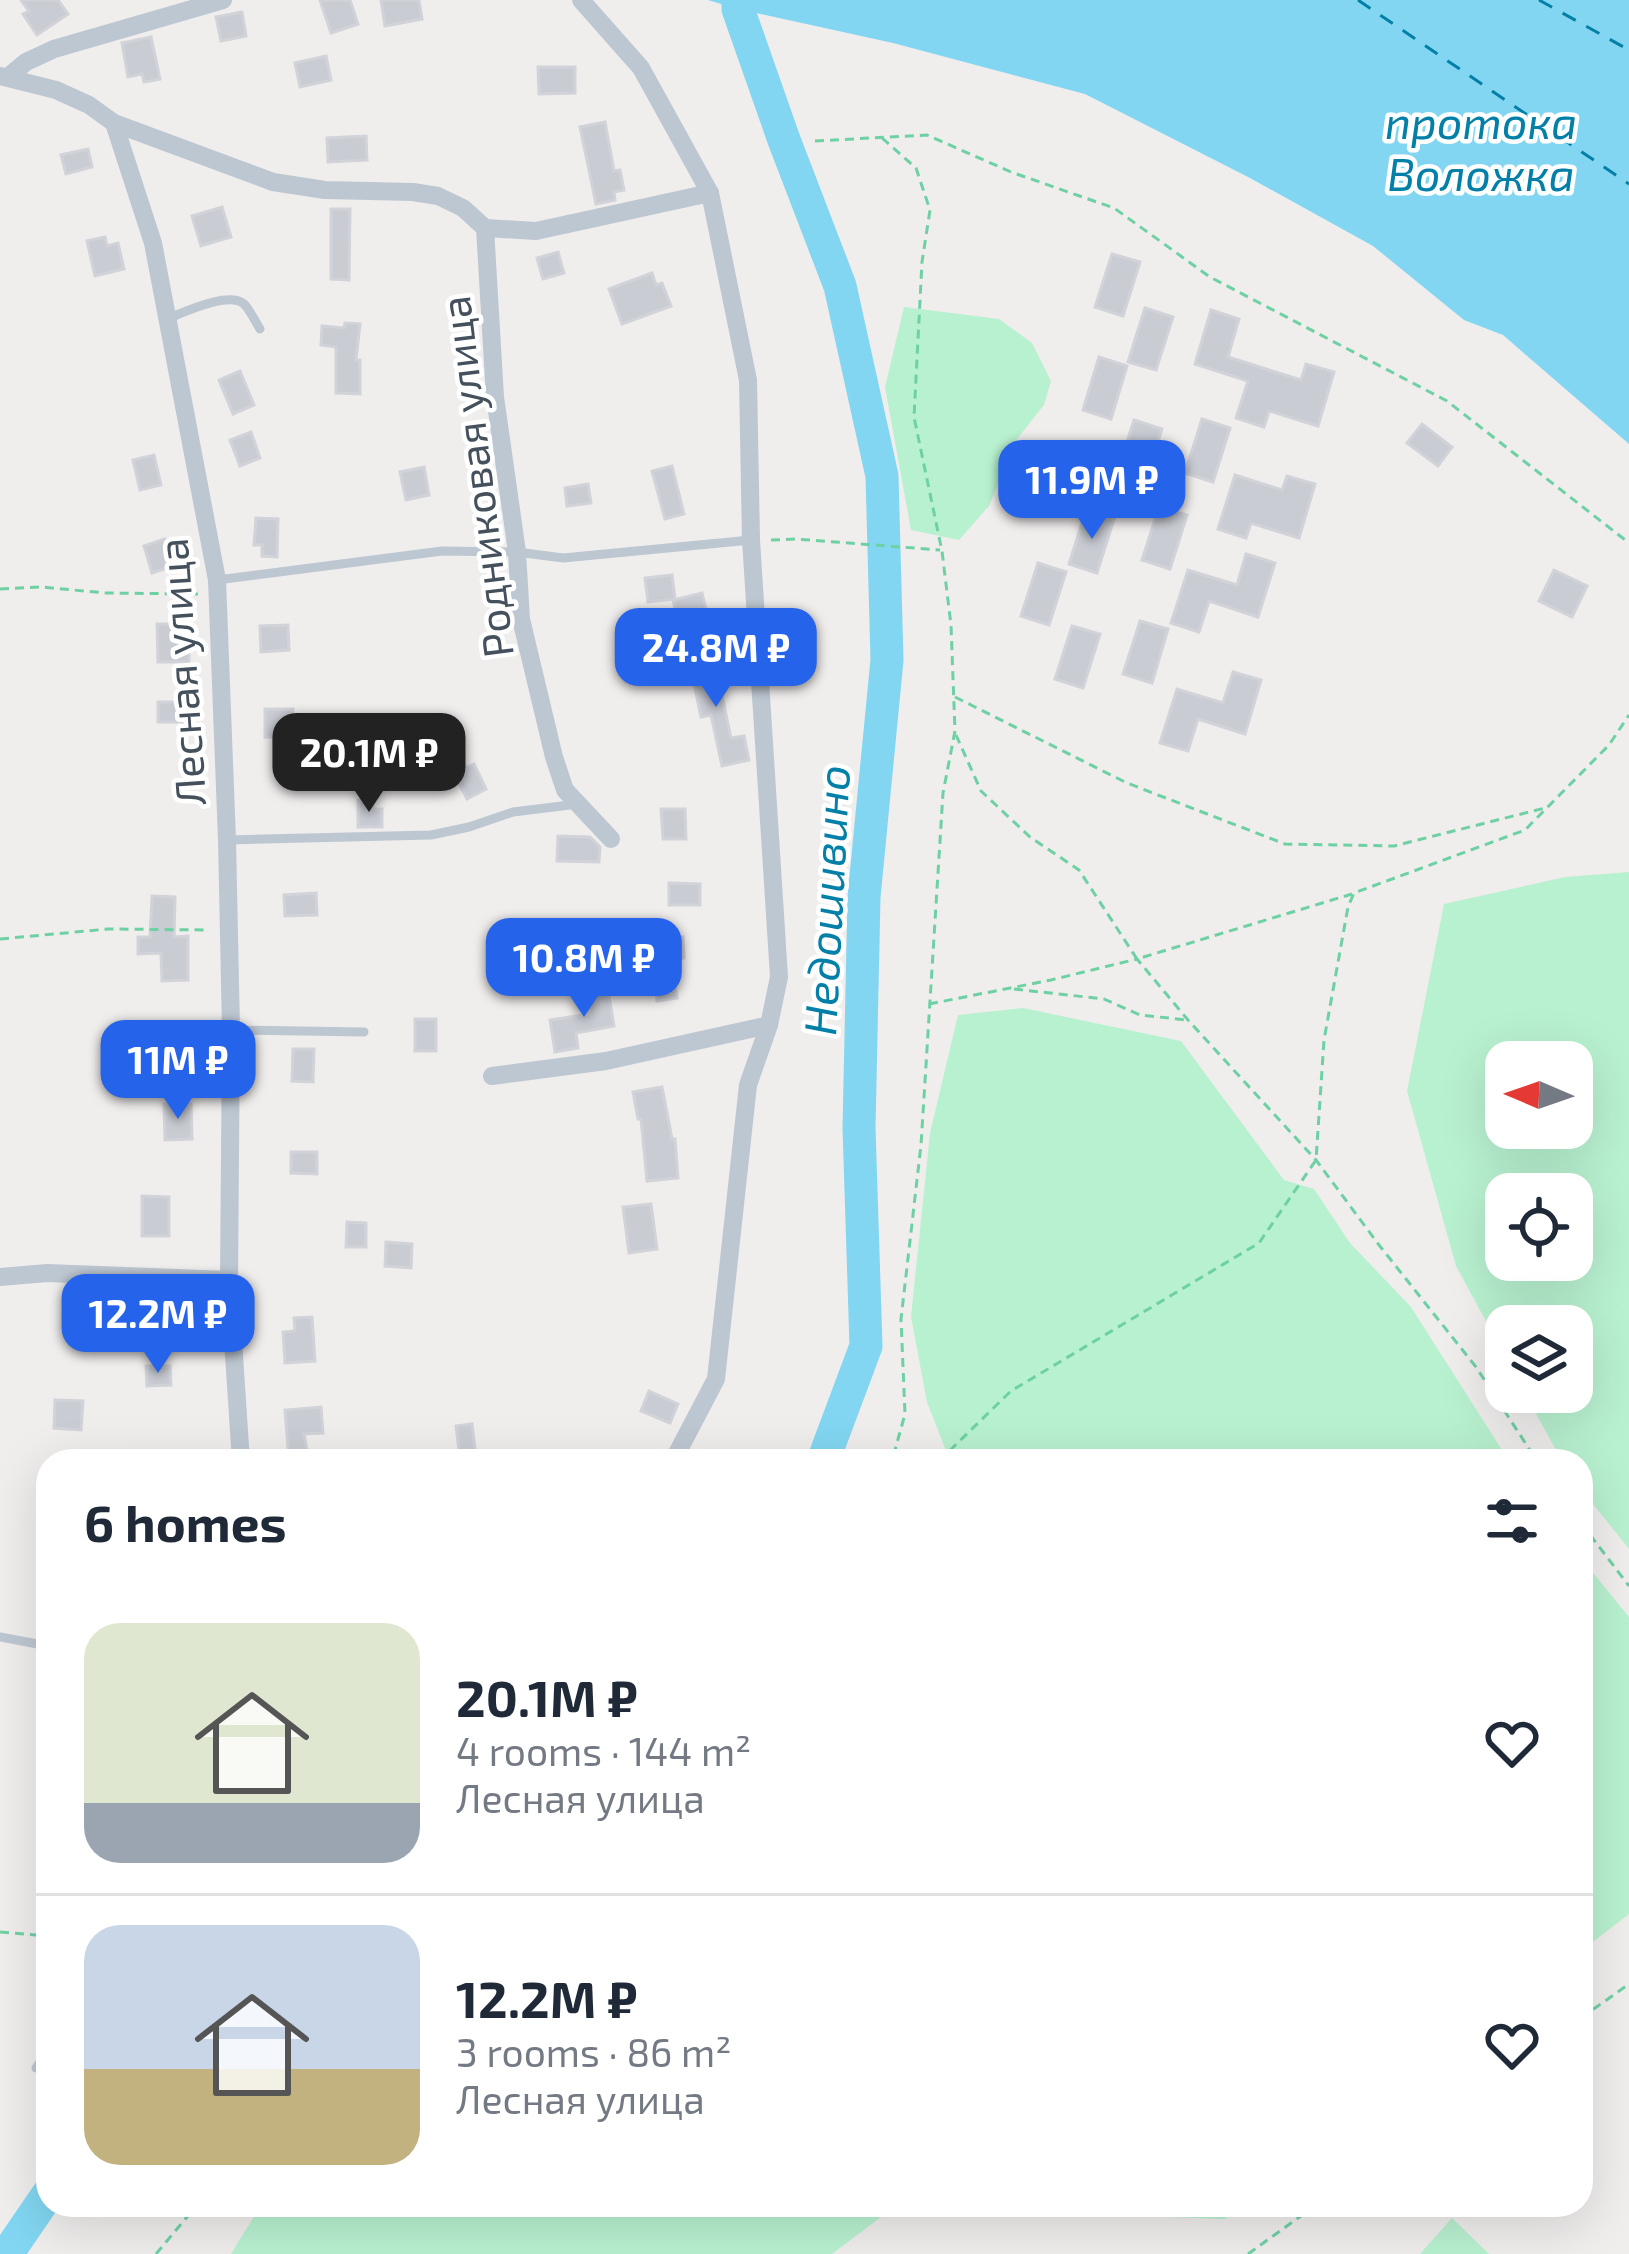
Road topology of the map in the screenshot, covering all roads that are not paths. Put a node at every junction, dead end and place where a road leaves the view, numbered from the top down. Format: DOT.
graph roads {
  1 [pos="223,0"];
  2 [pos="580,0"];
  3 [pos="4,76"];
  4 [pos="114,123"];
  5 [pos="710,193"];
  6 [pos="485,228"];
  7 [pos="169,318"];
  8 [pos="260,328"];
  9 [pos="751,540"];
  10 [pos="518,552"];
  11 [pos="217,587"];
  12 [pos="578,804"];
  13 [pos="611,839"];
  14 [pos="227,840"];
  15 [pos="769,1025"];
  16 [pos="231,1030"];
  17 [pos="364,1032"];
  18 [pos="492,1076"];
  19 [pos="0,1277"];
  20 [pos="230,1280"];
  21 [pos="240,1449"];
  22 [pos="679,1449"];
  23 [pos="0,1637"];
  24 [pos="36,1644"];
  1 -- 3 [label="street"];
  2 -- 5 [label="street"];
  3 -- 4 [label="street"];
  4 -- 6 [label="street"];
  4 -- 7 [label="street, Лесная улица"];
  5 -- 6 [label="street"];
  5 -- 9 [label="street"];
  6 -- 10 [label="street, Родниковая улица"];
  7 -- 8 [label="lane"];
  7 -- 11 [label="street, Лесная улица"];
  9 -- 10 [label="lane"];
  9 -- 15 [label="street"];
  10 -- 11 [label="lane"];
  10 -- 12 [label="street, Родниковая улица"];
  11 -- 14 [label="street, Лесная улица"];
  12 -- 13 [label="street, Родниковая улица"];
  12 -- 14 [label="lane"];
  14 -- 16 [label="street, Лесная улица"];
  15 -- 18 [label="street"];
  15 -- 22 [label="street"];
  16 -- 17 [label="lane"];
  16 -- 20 [label="street, Лесная улица"];
  19 -- 20 [label="street"];
  20 -- 21 [label="street, Лесная улица"];
  23 -- 24 [label="lane"];
}
